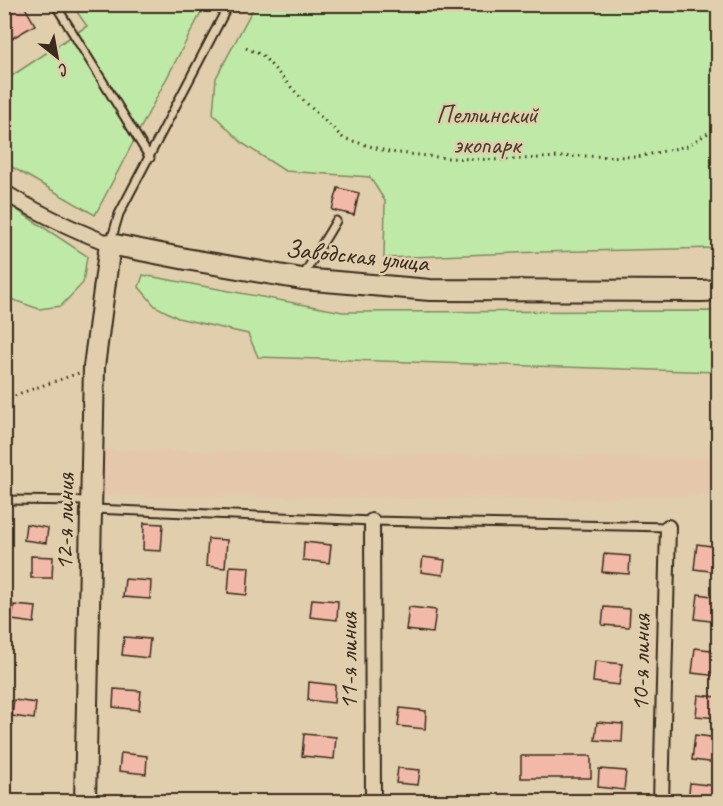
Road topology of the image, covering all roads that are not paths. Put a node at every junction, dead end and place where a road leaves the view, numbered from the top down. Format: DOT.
graph roads {
  1 [pos="55,4"];
  2 [pos="229,4"];
  3 [pos="150,158"];
  4 [pos="4,192"];
  5 [pos="336,221"];
  6 [pos="110,244"];
  7 [pos="302,279"];
  8 [pos="718,290"];
  9 [pos="4,500"];
  10 [pos="91,505"];
  11 [pos="372,520"];
  12 [pos="668,526"];
  13 [pos="85,801"];
  14 [pos="373,801"];
  15 [pos="661,801"];
  1 -- 3 [label="lane"];
  2 -- 3 [label="lane"];
  3 -- 6 [label="lane"];
  4 -- 6 [label="street, Заводская улица"];
  5 -- 7 [label="lane"];
  6 -- 7 [label="street, Заводская улица"];
  6 -- 10 [label="street, 12-я линия"];
  7 -- 8 [label="street, Заводская улица"];
  9 -- 10 [label="lane"];
  10 -- 11 [label="lane"];
  10 -- 13 [label="street, 12-я линия"];
  11 -- 12 [label="lane"];
  11 -- 14 [label="street, 11-я линия"];
  12 -- 15 [label="street, 10-я линия"];
}
